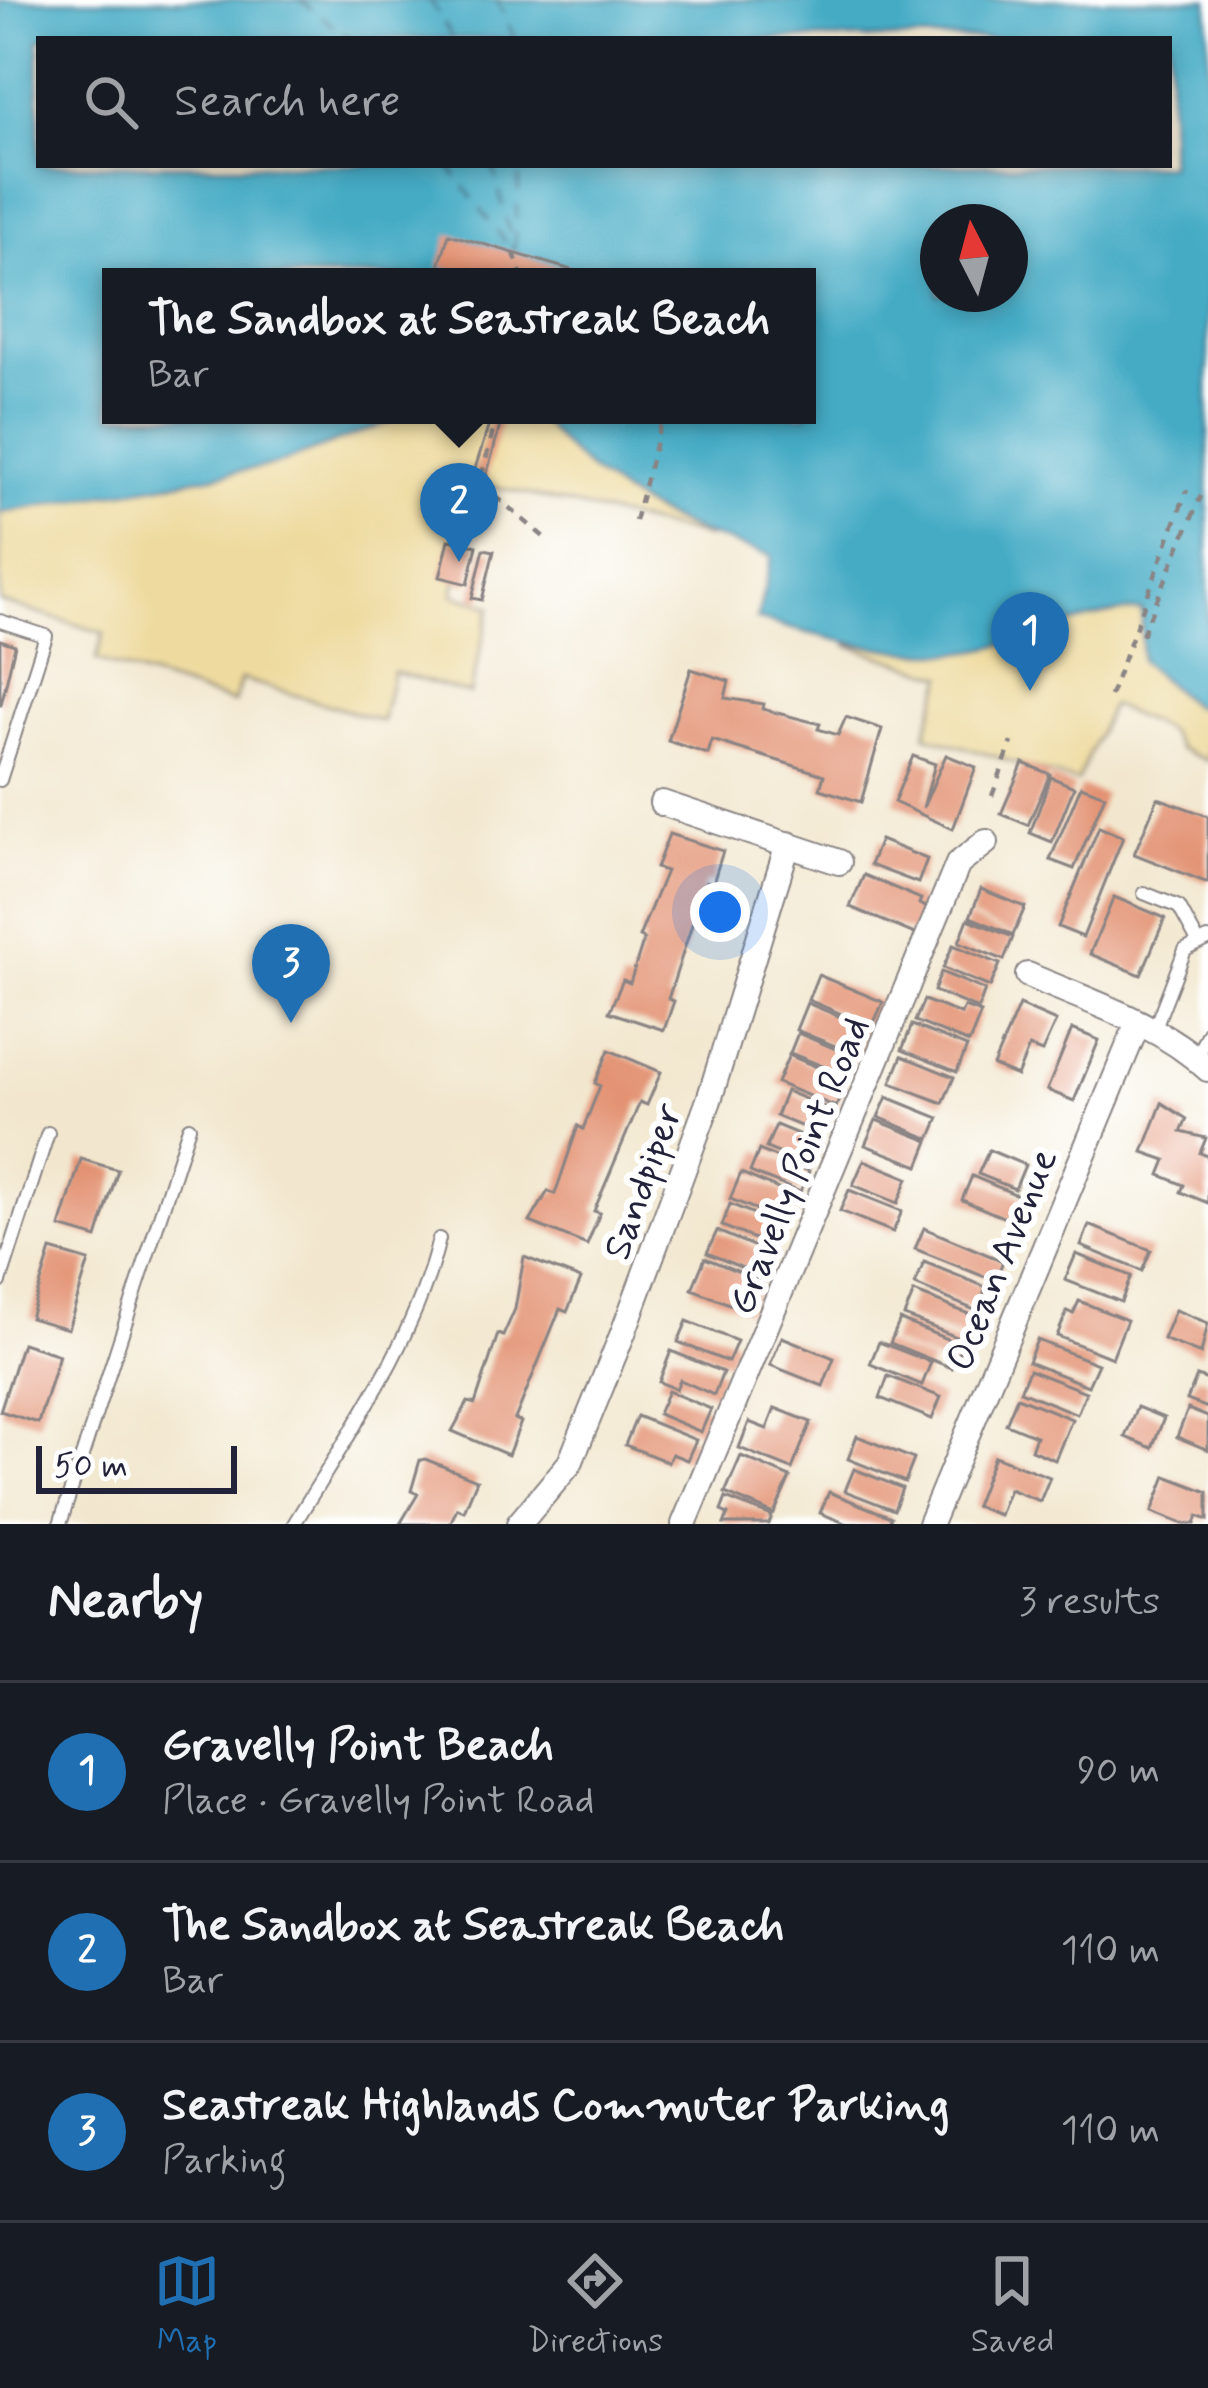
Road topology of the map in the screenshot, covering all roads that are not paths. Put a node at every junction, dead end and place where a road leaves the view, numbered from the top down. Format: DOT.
graph roads {
  1 [pos="0,621"];
  2 [pos="0,780"];
  3 [pos="662,803"];
  4 [pos="986,842"];
  5 [pos="788,844"];
  6 [pos="839,862"];
  7 [pos="1144,893"];
  8 [pos="1202,939"];
  9 [pos="1028,975"];
  10 [pos="1146,1027"];
  11 [pos="1208,1032"];
  12 [pos="1202,1064"];
  13 [pos="189,1127"];
  14 [pos="48,1133"];
  15 [pos="439,1239"];
  16 [pos="0,1282"];
  17 [pos="60,1524"];
  18 [pos="294,1524"];
  19 [pos="519,1524"];
  20 [pos="684,1524"];
  21 [pos="930,1524"];
  1 -- 2 [label="lane"];
  3 -- 5 [label="street"];
  4 -- 20 [label="street, Gravelly Point Road"];
  5 -- 6 [label="street"];
  5 -- 19 [label="street, Sandpiper"];
  7 -- 8 [label="lane"];
  8 -- 10 [label="lane"];
  9 -- 10 [label="street"];
  10 -- 12 [label="street"];
  10 -- 21 [label="street, Ocean Avenue"];
  11 -- 12 [label="lane"];
  13 -- 17 [label="lane"];
  14 -- 16 [label="lane"];
  15 -- 18 [label="lane"];
}
